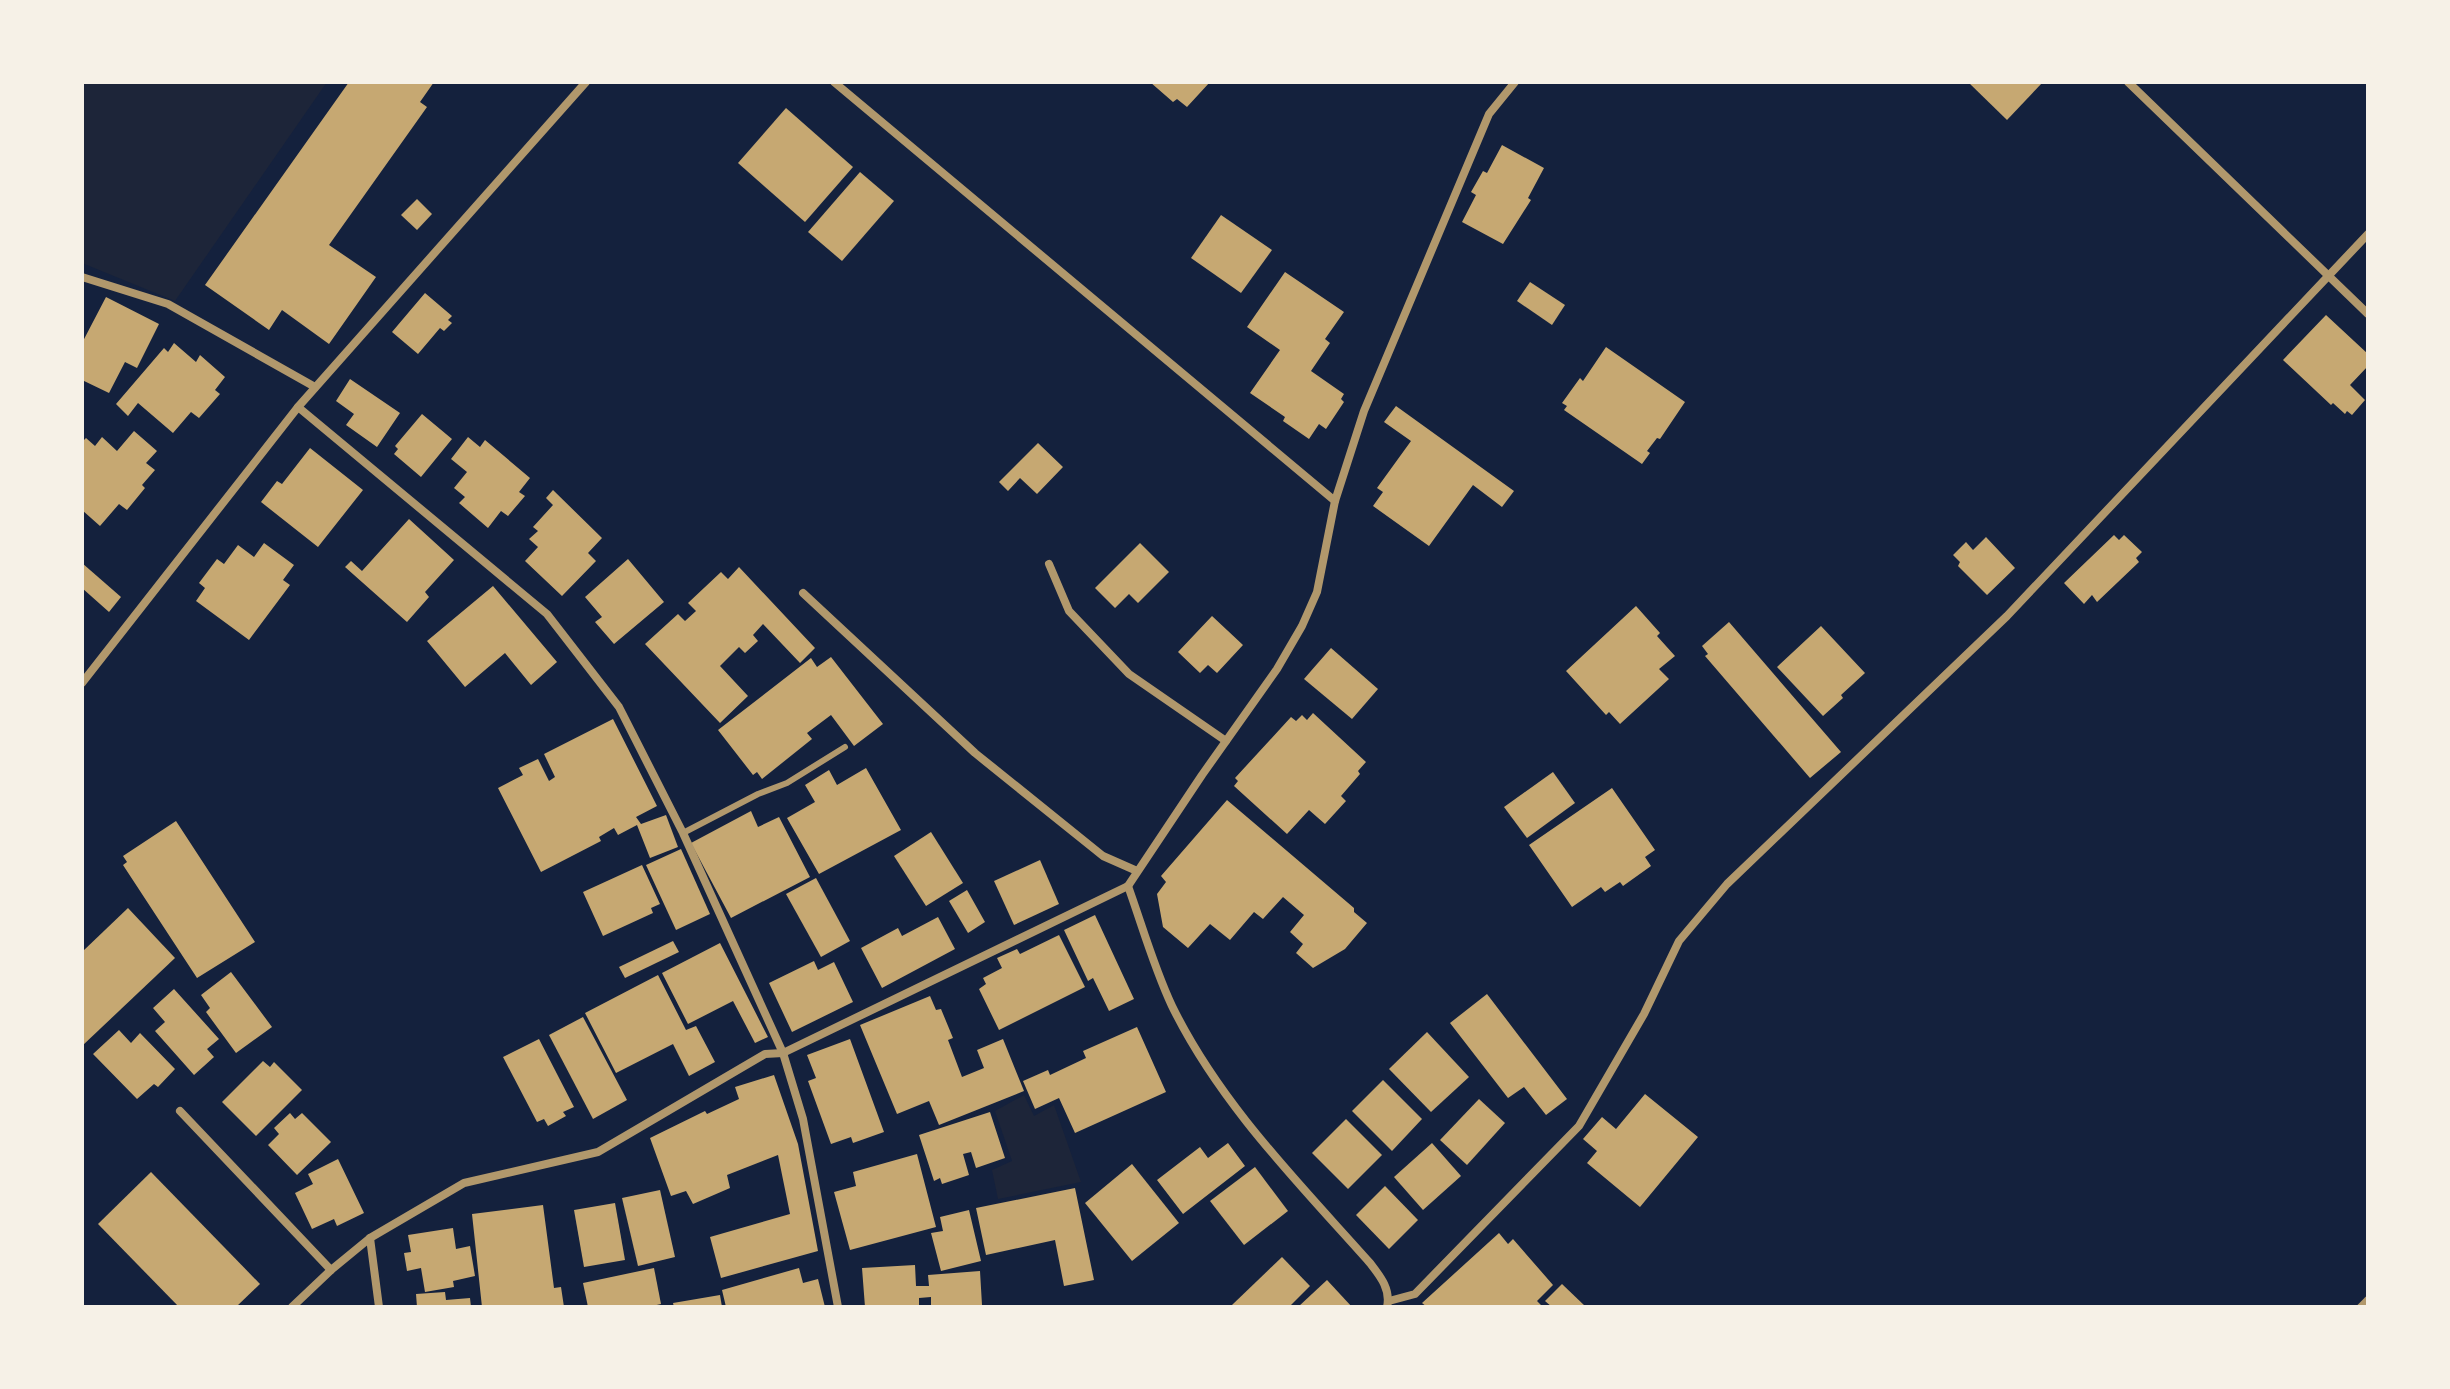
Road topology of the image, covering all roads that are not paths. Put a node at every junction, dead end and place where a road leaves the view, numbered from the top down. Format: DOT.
graph roads {
  1 [pos="586,82"];
  2 [pos="834,82"];
  3 [pos="1515,82"];
  4 [pos="2128,82"];
  5 [pos="2368,234"];
  6 [pos="2328,276"];
  7 [pos="82,277"];
  8 [pos="2368,314"];
  9 [pos="315,387"];
  10 [pos="298,407"];
  11 [pos="1335,501"];
  12 [pos="1049,564"];
  13 [pos="803,593"];
  14 [pos="82,683"];
  15 [pos="1226,741"];
  16 [pos="845,747"];
  17 [pos="683,833"];
  18 [pos="1137,871"];
  19 [pos="1128,886"];
  20 [pos="783,1053"];
  21 [pos="180,1111"];
  22 [pos="370,1238"];
  23 [pos="331,1270"];
  24 [pos="2368,1300"];
  25 [pos="1388,1304"];
  26 [pos="292,1307"];
  27 [pos="379,1307"];
  28 [pos="838,1307"];
  29 [pos="2361,1307"];
  1 -- 9 [label="street"];
  2 -- 11 [label="street"];
  3 -- 11 [label="street"];
  4 -- 6 [label="street"];
  5 -- 6 [label="street"];
  6 -- 8 [label="street"];
  6 -- 25 [label="street"];
  7 -- 9 [label="street"];
  9 -- 10 [label="street"];
  10 -- 14 [label="street"];
  10 -- 17 [label="street"];
  11 -- 15 [label="street"];
  12 -- 15 [label="street"];
  13 -- 18 [label="street"];
  15 -- 18 [label="street"];
  16 -- 17 [label="lane"];
  17 -- 20 [label="street"];
  18 -- 19 [label="street"];
  19 -- 20 [label="street"];
  19 -- 25 [label="street"];
  20 -- 22 [label="street"];
  20 -- 28 [label="street"];
  21 -- 23 [label="street"];
  22 -- 23 [label="street"];
  22 -- 27 [label="street"];
  23 -- 26 [label="street"];
  24 -- 29 [label="street"];
}
